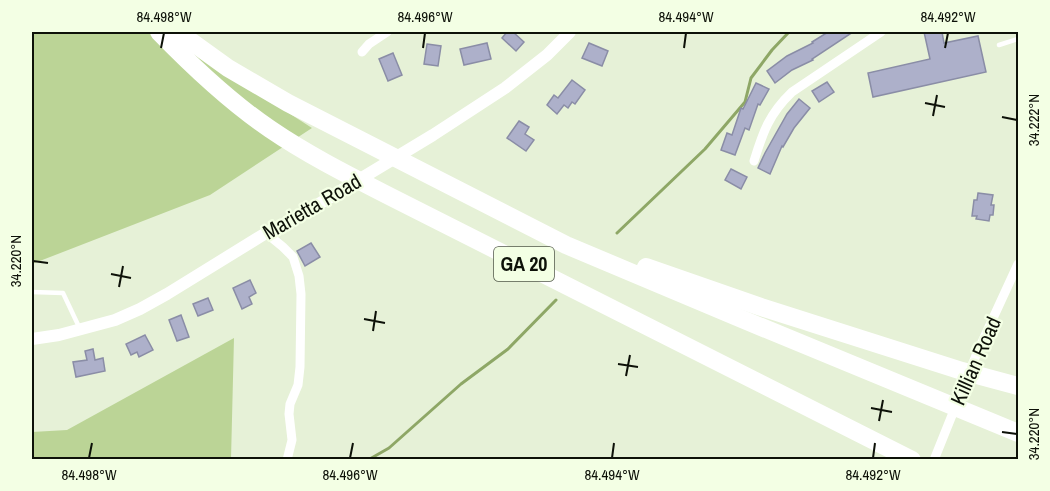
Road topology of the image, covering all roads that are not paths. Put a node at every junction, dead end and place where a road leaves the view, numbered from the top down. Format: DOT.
graph roads {
  1 [pos="159,32"];
  2 [pos="178,32"];
  3 [pos="387,32"];
  4 [pos="570,32"];
  5 [pos="881,32"];
  6 [pos="1018,39"];
  7 [pos="999,45"];
  8 [pos="362,52"];
  9 [pos="754,161"];
  10 [pos="426,173"];
  11 [pos="266,233"];
  12 [pos="1018,264"];
  13 [pos="32,292"];
  14 [pos="81,330"];
  15 [pos="32,339"];
  16 [pos="1018,386"];
  17 [pos="1018,433"];
  18 [pos="287,459"];
  19 [pos="912,459"];
  20 [pos="934,459"];
  1 -- 19 [label="highway, GA 20"];
  2 -- 10 [label="highway, GA 20"];
  3 -- 8 [label="street"];
  4 -- 11 [label="street, Marietta Road"];
  5 -- 9 [label="street"];
  6 -- 7 [label="lane"];
  10 -- 16 [label="highway, GA 20"];
  10 -- 17 [label="highway"];
  11 -- 14 [label="street, Marietta Road"];
  11 -- 18 [label="street"];
  12 -- 20 [label="street, Killian Road"];
  13 -- 14 [label="lane"];
  14 -- 15 [label="street, Marietta Road"];
}
